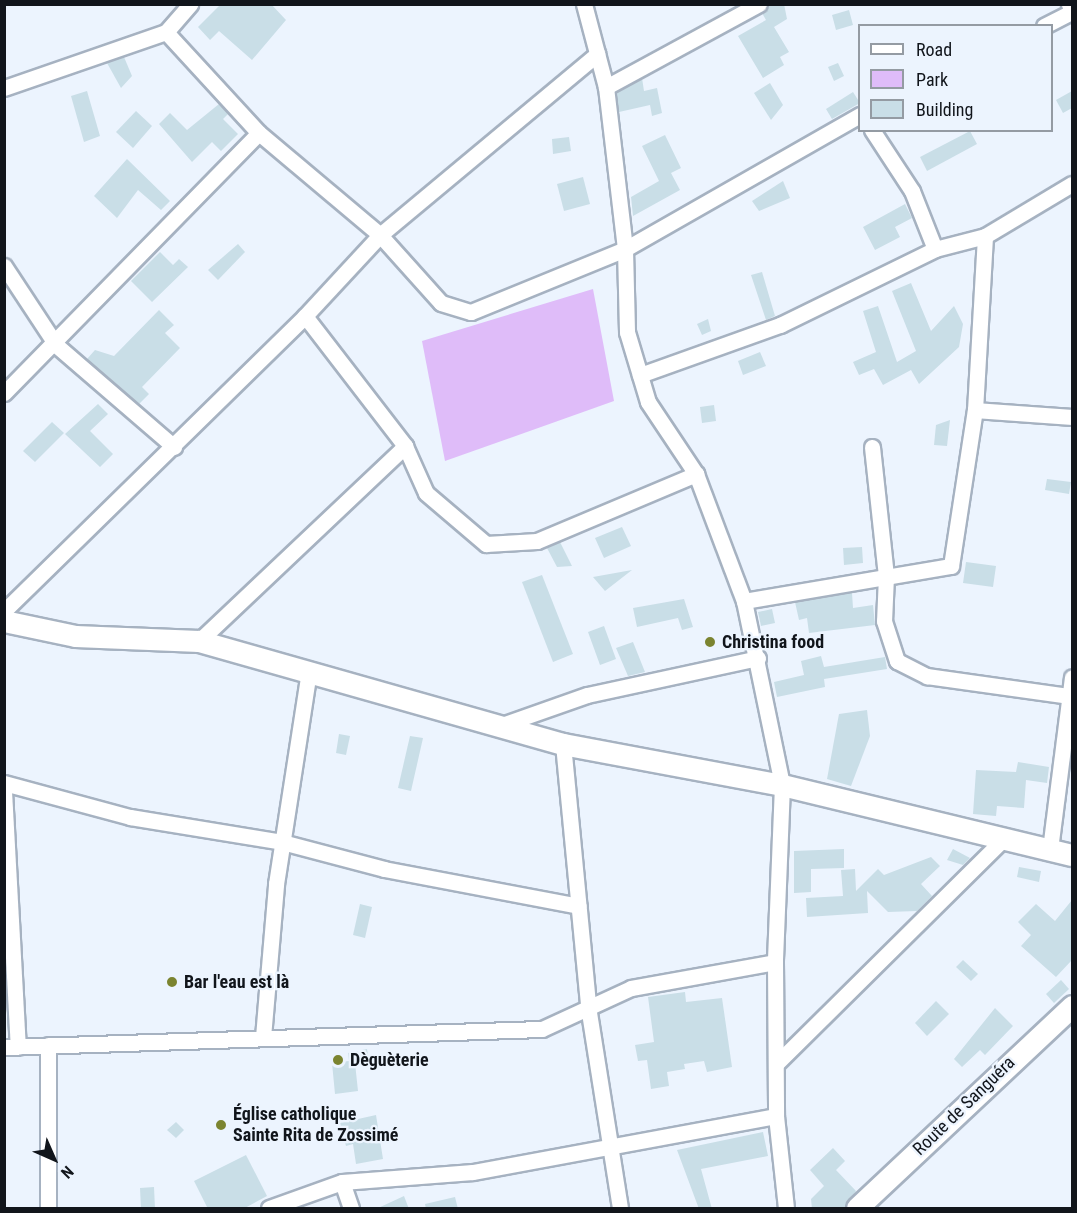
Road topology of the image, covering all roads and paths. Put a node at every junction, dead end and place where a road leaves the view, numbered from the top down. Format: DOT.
graph roads {
  1 [pos="584,4"];
  2 [pos="759,4"];
  3 [pos="1069,4"];
  4 [pos="190,5"];
  5 [pos="1048,24"];
  6 [pos="166,32"];
  7 [pos="597,54"];
  8 [pos="606,87"];
  9 [pos="4,88"];
  10 [pos="858,116"];
  11 [pos="873,132"];
  12 [pos="259,133"];
  13 [pos="1072,184"];
  14 [pos="380,235"];
  15 [pos="985,236"];
  16 [pos="625,249"];
  17 [pos="935,249"];
  18 [pos="4,266"];
  19 [pos="305,316"];
  20 [pos="56,345"];
  21 [pos="640,375"];
  22 [pos="4,393"];
  23 [pos="975,410"];
  24 [pos="1072,417"];
  25 [pos="405,446"];
  26 [pos="174,447"];
  27 [pos="872,447"];
  28 [pos="696,474"];
  29 [pos="886,576"];
  30 [pos="744,601"];
  31 [pos="4,611"];
  32 [pos="4,621"];
  33 [pos="199,642"];
  34 [pos="758,658"];
  35 [pos="309,670"];
  36 [pos="1072,677"];
  37 [pos="1070,696"];
  38 [pos="496,727"];
  39 [pos="563,744"];
  40 [pos="4,783"];
  41 [pos="782,785"];
  42 [pos="4,791"];
  43 [pos="1004,838"];
  44 [pos="282,842"];
  45 [pos="1050,849"];
  46 [pos="1072,855"];
  47 [pos="579,906"];
  48 [pos="775,962"];
  49 [pos="588,1006"];
  50 [pos="1072,1006"];
  51 [pos="263,1037"];
  52 [pos="48,1045"];
  53 [pos="11,1047"];
  54 [pos="776,1064"];
  55 [pos="776,1116"];
  56 [pos="611,1144"];
  57 [pos="342,1182"];
  58 [pos="48,1209"];
  59 [pos="269,1209"];
  60 [pos="351,1209"];
  61 [pos="620,1209"];
  62 [pos="786,1209"];
  63 [pos="857,1209"];
  1 -- 7 [label="street"];
  2 -- 8 [label="street"];
  3 -- 5 [label="street"];
  4 -- 6 [label="street"];
  6 -- 9 [label="street"];
  6 -- 12 [label="street"];
  7 -- 8 [label="street"];
  7 -- 14 [label="street"];
  8 -- 16 [label="street"];
  10 -- 16 [label="street"];
  11 -- 17 [label="street"];
  12 -- 14 [label="street"];
  12 -- 20 [label="street"];
  13 -- 15 [label="street"];
  14 -- 16 [label="street"];
  14 -- 19 [label="street"];
  15 -- 17 [label="street"];
  15 -- 23 [label="street"];
  16 -- 21 [label="street"];
  17 -- 21 [label="street"];
  18 -- 20 [label="street"];
  19 -- 25 [label="street"];
  19 -- 26 [label="street"];
  20 -- 22 [label="street"];
  20 -- 26 [label="street"];
  21 -- 28 [label="street"];
  23 -- 24 [label="street"];
  23 -- 29 [label="street"];
  25 -- 28 [label="street"];
  25 -- 33 [label="street"];
  26 -- 31 [label="street"];
  27 -- 29 [label="street"];
  28 -- 30 [label="street"];
  29 -- 30 [label="street"];
  29 -- 37 [label="street"];
  30 -- 34 [label="street"];
  32 -- 33 [label="street"];
  33 -- 35 [label="street"];
  34 -- 38 [label="street"];
  34 -- 41 [label="street"];
  35 -- 38 [label="street"];
  35 -- 44 [label="street"];
  36 -- 37 [label="street"];
  37 -- 45 [label="street"];
  38 -- 39 [label="street"];
  39 -- 41 [label="street"];
  39 -- 47 [label="street"];
  40 -- 44 [label="street"];
  41 -- 43 [label="street"];
  41 -- 48 [label="street"];
  42 -- 53 [label="street"];
  43 -- 45 [label="street"];
  43 -- 54 [label="street"];
  44 -- 47 [label="street"];
  44 -- 51 [label="street"];
  45 -- 46 [label="street"];
  47 -- 49 [label="street"];
  48 -- 49 [label="street"];
  48 -- 54 [label="street"];
  49 -- 51 [label="street"];
  49 -- 56 [label="street"];
  50 -- 63 [label="street, Route de Sanguéra"];
  51 -- 52 [label="street"];
  52 -- 53 [label="street"];
  52 -- 58 [label="street"];
  54 -- 55 [label="street"];
  55 -- 56 [label="street"];
  55 -- 62 [label="street"];
  56 -- 57 [label="street"];
  56 -- 61 [label="street"];
  57 -- 59 [label="street"];
  57 -- 60 [label="street"];
}
